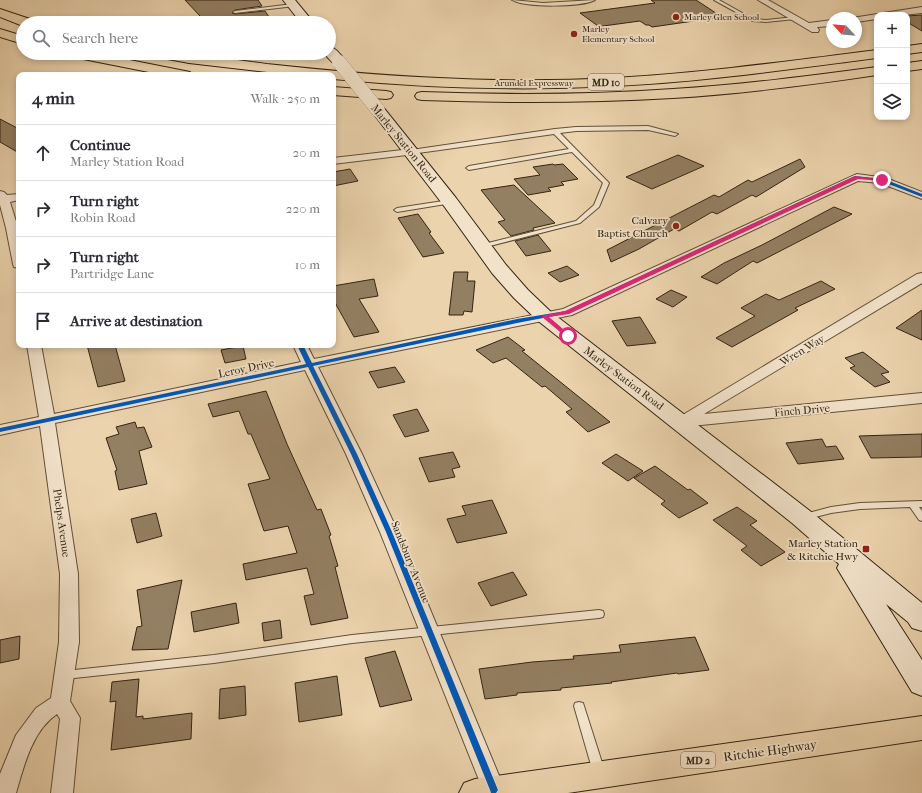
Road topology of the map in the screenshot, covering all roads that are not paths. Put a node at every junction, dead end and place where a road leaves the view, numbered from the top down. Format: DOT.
graph roads {
  1 [pos="514,0"];
  2 [pos="593,0"];
  3 [pos="716,0"];
  4 [pos="762,0"];
  5 [pos="291,3"];
  6 [pos="922,10"];
  7 [pos="235,12"];
  8 [pos="907,12"];
  9 [pos="0,13"];
  10 [pos="302,16"];
  11 [pos="874,16"];
  12 [pos="795,18"];
  13 [pos="862,18"];
  14 [pos="16,19"];
  15 [pos="826,24"];
  16 [pos="0,33"];
  17 [pos="16,38"];
  18 [pos="922,48"];
  19 [pos="910,50"];
  20 [pos="874,54"];
  21 [pos="336,58"];
  22 [pos="109,60"];
  23 [pos="196,60"];
  24 [pos="922,66"];
  25 [pos="910,67"];
  26 [pos="874,71"];
  27 [pos="170,72"];
  28 [pos="305,72"];
  29 [pos="336,75"];
  30 [pos="336,91"];
  31 [pos="555,131"];
  32 [pos="675,134"];
  33 [pos="573,150"];
  34 [pos="411,152"];
  35 [pos="336,160"];
  36 [pos="469,168"];
  37 [pos="922,196"];
  38 [pos="16,197"];
  39 [pos="1,198"];
  40 [pos="450,202"];
  41 [pos="397,210"];
  42 [pos="482,246"];
  43 [pos="16,253"];
  44 [pos="922,277"];
  45 [pos="544,316"];
  46 [pos="35,348"];
  47 [pos="302,348"];
  48 [pos="310,365"];
  49 [pos="922,398"];
  50 [pos="47,420"];
  51 [pos="681,422"];
  52 [pos="0,430"];
  53 [pos="918,504"];
  54 [pos="802,518"];
  55 [pos="922,518"];
  56 [pos="839,550"];
  57 [pos="599,614"];
  58 [pos="922,621"];
  59 [pos="429,631"];
  60 [pos="65,675"];
  61 [pos="922,684"];
  62 [pos="60,702"];
  63 [pos="579,706"];
  64 [pos="922,728"];
  65 [pos="599,775"];
  66 [pos="485,792"];
  67 [pos="5,793"];
  68 [pos="62,793"];
  1 -- 2 [label="lane"];
  3 -- 12 [label="lane"];
  4 -- 12 [label="street"];
  5 -- 7 [label="lane"];
  5 -- 10 [label="main road"];
  6 -- 8 [label="street"];
  9 -- 14 [label="main road"];
  11 -- 13 [label="street"];
  12 -- 15 [label="street"];
  16 -- 17 [label="main road"];
  18 -- 19 [label="main road"];
  20 -- 29 [label="main road, Arundel Expressway / MD 10"];
  21 -- 34 [label="main road, Marley Station Road, bridge"];
  22 -- 27 [label="main road"];
  23 -- 28 [label="main road, Arundel Expressway / MD 10"];
  24 -- 25 [label="main road"];
  26 -- 30 [label="main road, Arundel Expressway / MD 10"];
  31 -- 32 [label="lane"];
  31 -- 33 [label="lane"];
  31 -- 34 [label="lane"];
  33 -- 36 [label="lane"];
  33 -- 42 [label="lane"];
  34 -- 35 [label="street"];
  34 -- 40 [label="main road, Marley Station Road"];
  37 -- 45 [label="street, Leroy Drive"];
  38 -- 39 [label="street"];
  39 -- 43 [label="street"];
  40 -- 41 [label="lane"];
  40 -- 42 [label="main road, Marley Station Road"];
  42 -- 45 [label="main road, Marley Station Road"];
  44 -- 51 [label="street, Wren Way"];
  45 -- 48 [label="street, Leroy Drive"];
  45 -- 51 [label="main road, Marley Station Road"];
  46 -- 50 [label="street, Phelps Avenue"];
  47 -- 48 [label="street, Sandsbury Avenue"];
  48 -- 50 [label="street, Leroy Drive"];
  48 -- 59 [label="street, Sandsbury Avenue"];
  49 -- 51 [label="street, Finch Drive"];
  50 -- 52 [label="street, Leroy Drive"];
  50 -- 60 [label="street, Phelps Avenue"];
  51 -- 54 [label="main road, Marley Station Road"];
  53 -- 54 [label="lane"];
  53 -- 55 [label="lane"];
  54 -- 56 [label="main road, Marley Station Road"];
  56 -- 58 [label="main road, Marley Station Road"];
  56 -- 61 [label="main road, Marley Station Road"];
  57 -- 59 [label="lane"];
  59 -- 60 [label="lane"];
  59 -- 66 [label="street, Sandsbury Avenue"];
  60 -- 62 [label="street, Phelps Avenue"];
  62 -- 67 [label="street"];
  62 -- 68 [label="street"];
  63 -- 65 [label="lane"];
  64 -- 65 [label="main road, Ritchie Highway / MD 2"];
  65 -- 66 [label="main road, Ritchie Highway / MD 2"];
}
